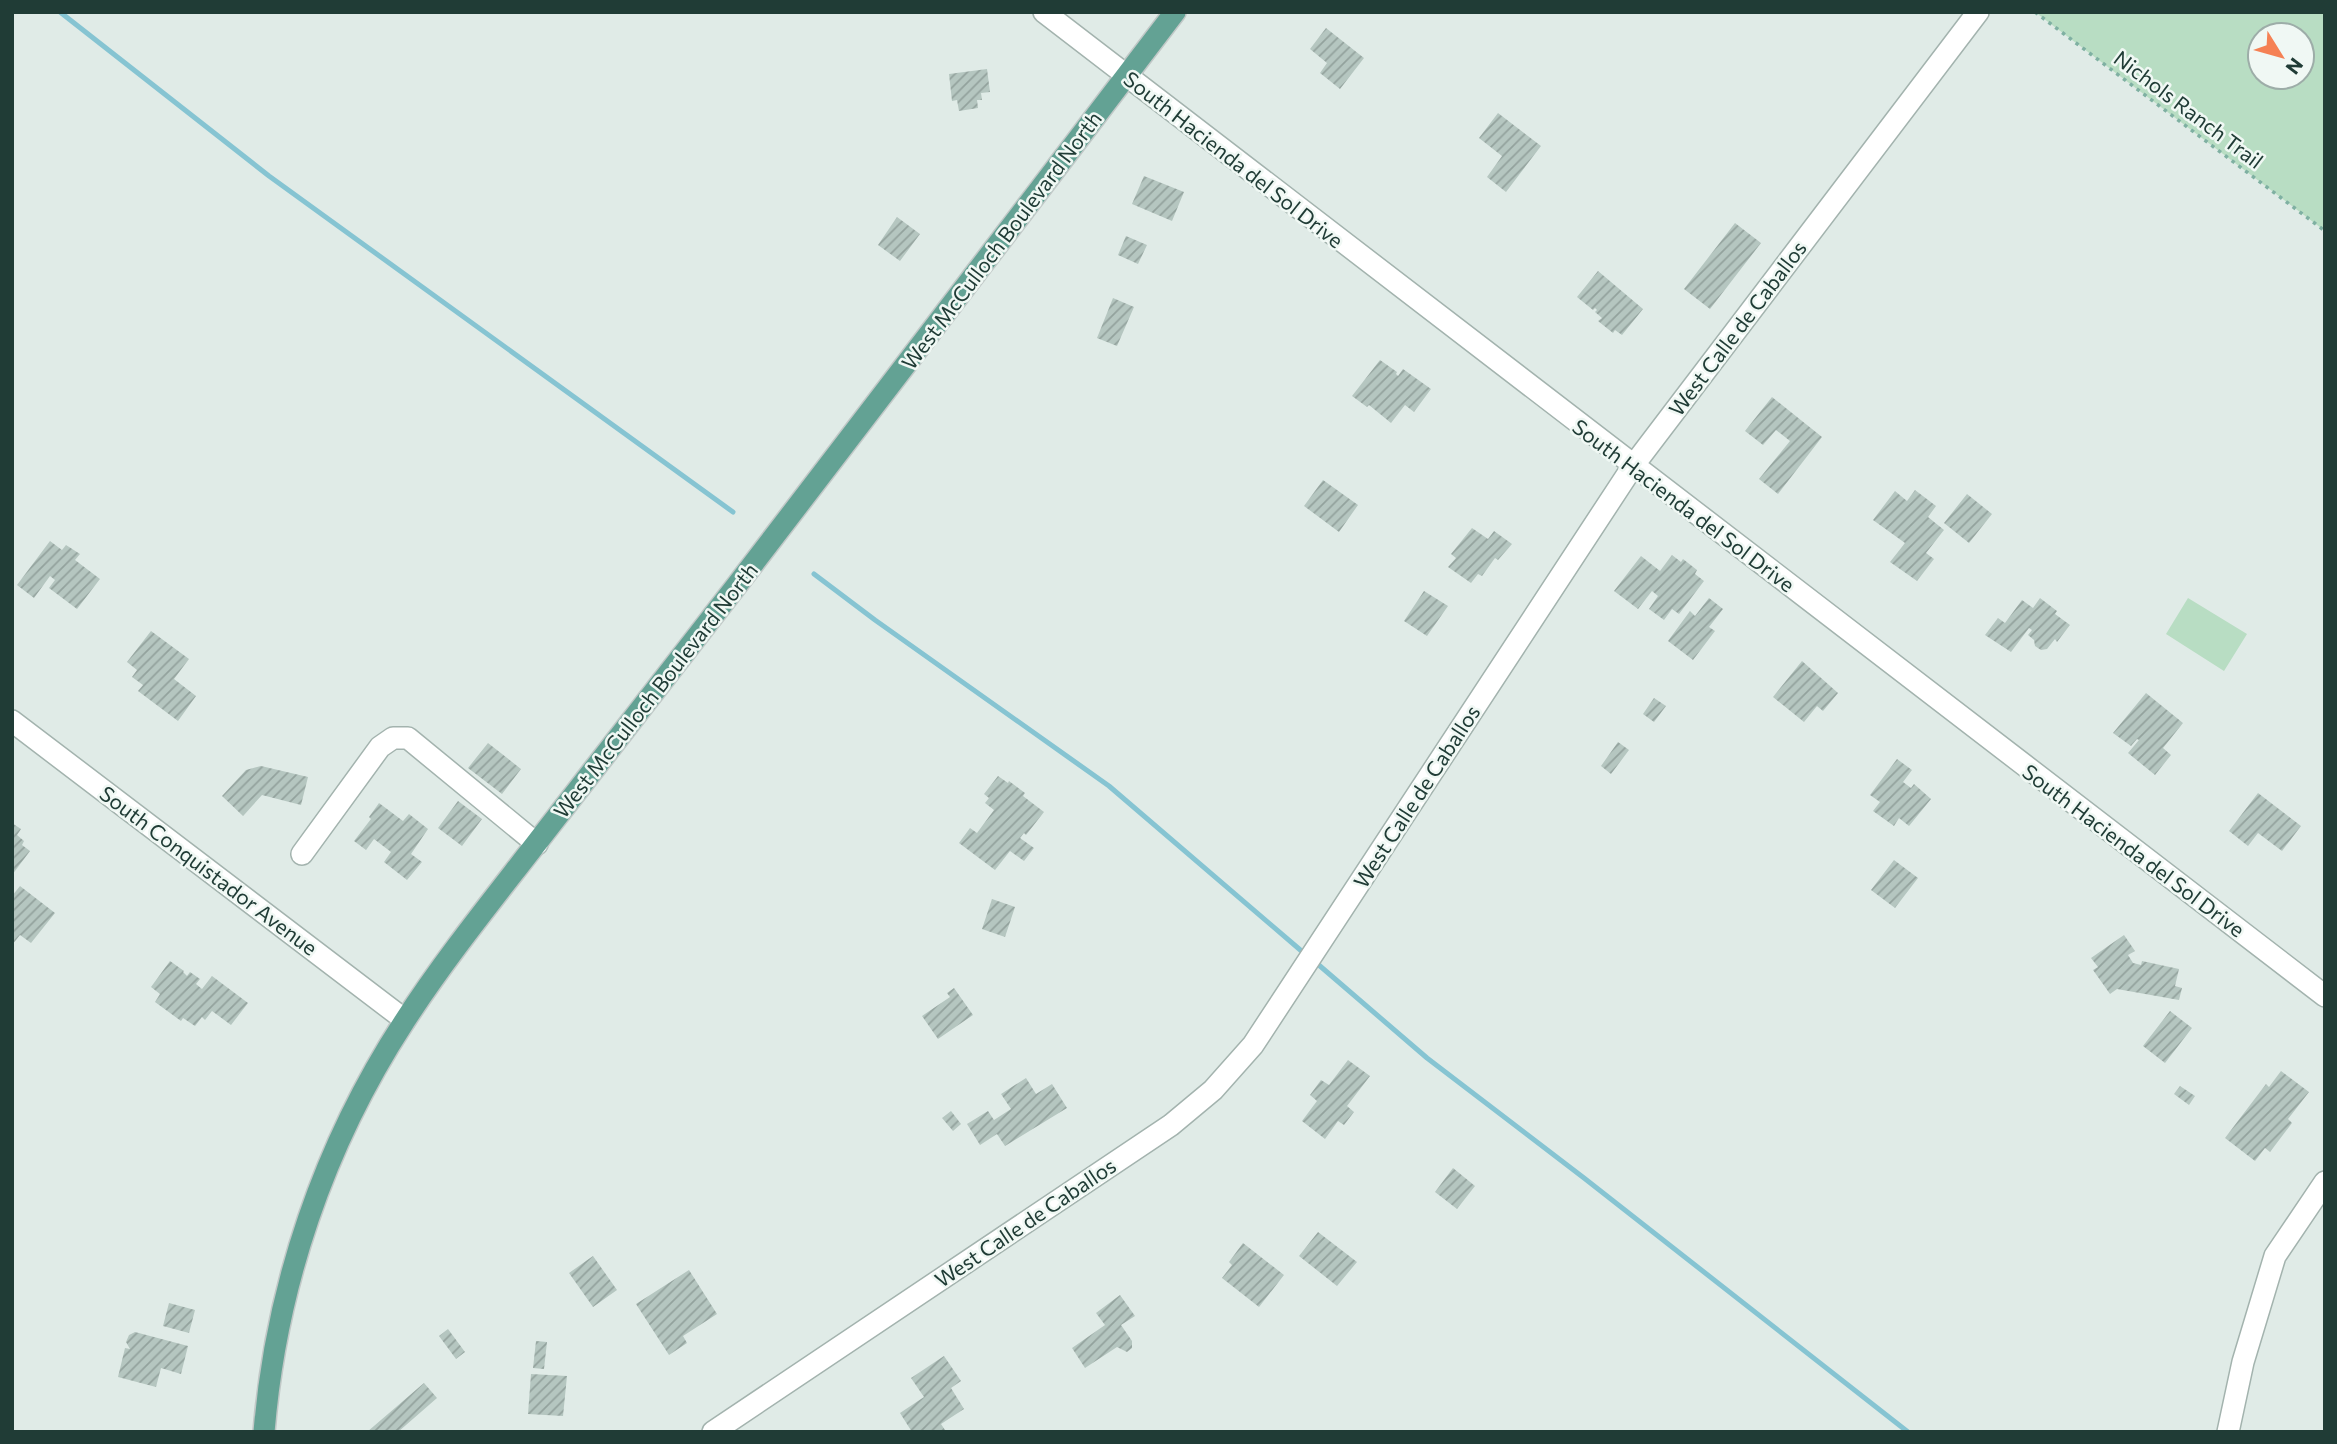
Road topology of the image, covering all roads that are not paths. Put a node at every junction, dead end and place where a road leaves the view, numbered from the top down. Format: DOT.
graph roads {
  1 [pos="1044,12"];
  2 [pos="1175,12"];
  3 [pos="1978,12"];
  4 [pos="1126,76"];
  5 [pos="1633,466"];
  6 [pos="12,721"];
  7 [pos="537,844"];
  8 [pos="302,854"];
  9 [pos="2325,996"];
  10 [pos="405,1020"];
  11 [pos="2325,1182"];
  12 [pos="264,1432"];
  13 [pos="713,1432"];
  14 [pos="2228,1432"];
  1 -- 4 [label="street, South Hacienda del Sol Drive"];
  2 -- 4 [label="main road, West McCulloch Boulevard North"];
  3 -- 5 [label="street, West Calle de Caballos"];
  4 -- 5 [label="street, South Hacienda del Sol Drive"];
  4 -- 7 [label="main road, West McCulloch Boulevard North"];
  5 -- 9 [label="street, South Hacienda del Sol Drive"];
  5 -- 13 [label="street, West Calle de Caballos"];
  6 -- 10 [label="street, South Conquistador Avenue"];
  7 -- 8 [label="street"];
  7 -- 10 [label="main road, West McCulloch Boulevard North"];
  10 -- 12 [label="main road, West McCulloch Boulevard North"];
  11 -- 14 [label="street"];
}
